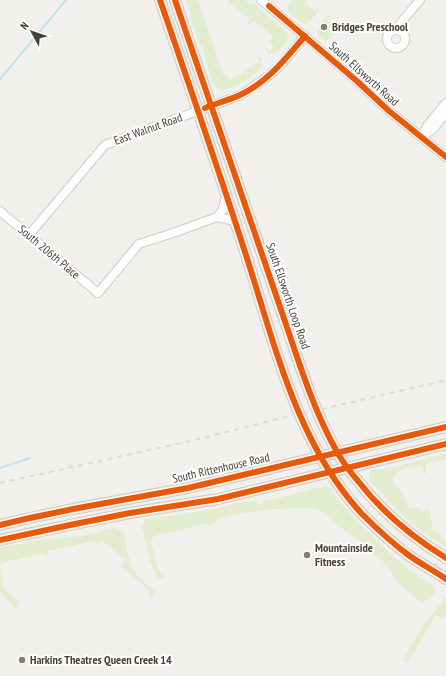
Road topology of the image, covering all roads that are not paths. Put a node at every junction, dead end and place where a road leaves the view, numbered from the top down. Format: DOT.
graph roads {
  1 [pos="160,0"];
  2 [pos="175,0"];
  3 [pos="261,0"];
  4 [pos="420,0"];
  5 [pos="396,30"];
  6 [pos="305,36"];
  7 [pos="446,103"];
  8 [pos="211,106"];
  9 [pos="198,111"];
  10 [pos="446,113"];
  11 [pos="422,137"];
  12 [pos="446,157"];
  13 [pos="226,197"];
  14 [pos="0,211"];
  15 [pos="217,217"];
  16 [pos="235,221"];
  17 [pos="29,235"];
  18 [pos="446,427"];
  19 [pos="446,444"];
  20 [pos="337,453"];
  21 [pos="321,456"];
  22 [pos="348,468"];
  23 [pos="330,472"];
  24 [pos="127,499"];
  25 [pos="130,513"];
  26 [pos="25,519"];
  27 [pos="0,525"];
  28 [pos="0,531"];
  29 [pos="0,540"];
  30 [pos="446,558"];
  31 [pos="446,578"];
  1 -- 9 [label="main road"];
  2 -- 8 [label="main road, South Ellsworth Loop Road"];
  3 -- 6 [label="street, South Ellsworth Road"];
  4 -- 5 [label="street"];
  6 -- 8 [label="street, East Walnut Road"];
  6 -- 11 [label="street, South Ellsworth Road"];
  7 -- 11 [label="street"];
  8 -- 9 [label="street, East Walnut Road"];
  8 -- 20 [label="main road, South Ellsworth Loop Road"];
  9 -- 13 [label="main road"];
  9 -- 17 [label="street, East Walnut Road"];
  10 -- 11 [label="street"];
  11 -- 12 [label="street, South Ellsworth Road"];
  13 -- 15 [label="street"];
  13 -- 16 [label="main road"];
  14 -- 17 [label="street, South 206th Place"];
  15 -- 16 [label="street"];
  15 -- 17 [label="street, South 206th Place"];
  16 -- 21 [label="main road"];
  18 -- 20 [label="main road, South Rittenhouse Road"];
  19 -- 22 [label="main road"];
  20 -- 21 [label="main road, South Rittenhouse Road"];
  20 -- 22 [label="main road, South Ellsworth Loop Road"];
  21 -- 23 [label="main road"];
  21 -- 24 [label="main road, South Rittenhouse Road"];
  22 -- 23 [label="main road"];
  22 -- 30 [label="main road, South Ellsworth Loop Road"];
  23 -- 25 [label="main road"];
  23 -- 31 [label="main road"];
  24 -- 25 [label="main road"];
  24 -- 26 [label="main road, South Rittenhouse Road"];
  25 -- 29 [label="main road"];
  26 -- 27 [label="main road, South Rittenhouse Road"];
  26 -- 28 [label="main road"];
}
